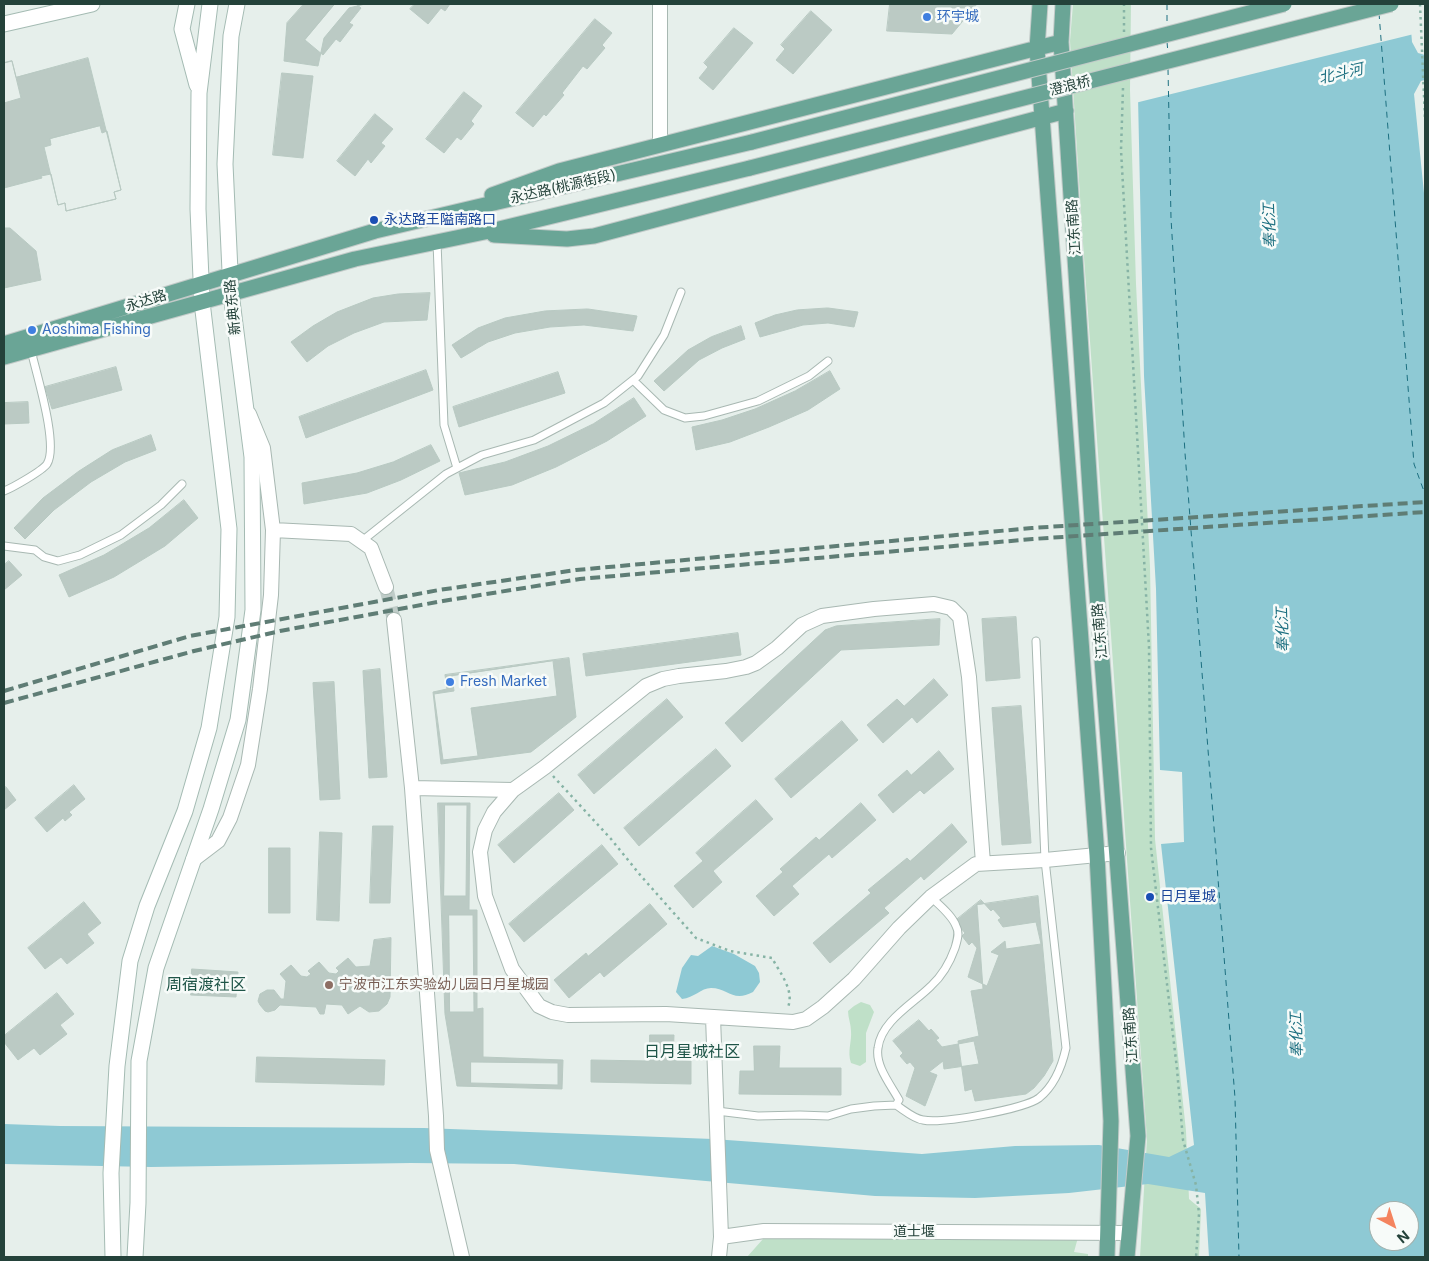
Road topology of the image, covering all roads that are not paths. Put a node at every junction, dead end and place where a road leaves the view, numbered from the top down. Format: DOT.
graph roads {
  1 [pos="92,4"];
  2 [pos="187,4"];
  3 [pos="210,4"];
  4 [pos="237,4"];
  5 [pos="660,4"];
  6 [pos="1040,4"];
  7 [pos="1063,4"];
  8 [pos="1284,4"];
  9 [pos="1391,4"];
  10 [pos="4,24"];
  11 [pos="1061,42"];
  12 [pos="1037,48"];
  13 [pos="199,93"];
  14 [pos="1066,112"];
  15 [pos="1042,118"];
  16 [pos="752,142"];
  17 [pos="660,145"];
  18 [pos="750,168"];
  19 [pos="417,222"];
  20 [pos="471,234"];
  21 [pos="437,242"];
  22 [pos="230,275"];
  23 [pos="202,284"];
  24 [pos="681,292"];
  25 [pos="230,293"];
  26 [pos="202,302"];
  27 [pos="4,344"];
  28 [pos="31,350"];
  29 [pos="4,357"];
  30 [pos="828,362"];
  31 [pos="632,380"];
  32 [pos="245,403"];
  33 [pos="457,468"];
  34 [pos="182,484"];
  35 [pos="4,491"];
  36 [pos="273,530"];
  37 [pos="362,541"];
  38 [pos="4,546"];
  39 [pos="386,587"];
  40 [pos="394,620"];
  41 [pos="1036,641"];
  42 [pos="412,788"];
  43 [pos="513,790"];
  44 [pos="1118,852"];
  45 [pos="1097,855"];
  46 [pos="193,860"];
  47 [pos="1045,860"];
  48 [pos="983,864"];
  49 [pos="931,897"];
  50 [pos="713,1017"];
  51 [pos="896,1105"];
  52 [pos="717,1111"];
  53 [pos="1108,1233"];
  54 [pos="1128,1233"];
  55 [pos="721,1237"];
  56 [pos="113,1257"];
  57 [pos="136,1257"];
  58 [pos="462,1257"];
  59 [pos="719,1257"];
  60 [pos="1107,1257"];
  61 [pos="1127,1257"];
  1 -- 10 [label="main road"];
  2 -- 13 [label="main road"];
  3 -- 13 [label="main road, 新典东路"];
  4 -- 22 [label="main road, 新典东路"];
  5 -- 17 [label="street"];
  6 -- 12 [label="main road, 江东南路"];
  7 -- 11 [label="main road, 江东南路"];
  8 -- 16 [label="main road, 澄浪桥, bridge"];
  9 -- 18 [label="main road, 澄浪桥, bridge"];
  11 -- 12 [label="main road"];
  11 -- 14 [label="main road, 江东南路"];
  12 -- 15 [label="main road, 江东南路"];
  12 -- 17 [label="main road"];
  13 -- 23 [label="main road, 新典东路"];
  14 -- 15 [label="main road"];
  14 -- 44 [label="main road, 江东南路"];
  15 -- 20 [label="main road"];
  15 -- 45 [label="main road, 江东南路"];
  16 -- 19 [label="main road, 永达路(桃源街段)"];
  17 -- 19 [label="main road"];
  18 -- 20 [label="main road, 永达路(桃源街段)"];
  19 -- 22 [label="main road, 永达路(桃源街段)"];
  20 -- 21 [label="main road, 永达路(桃源街段)"];
  21 -- 25 [label="main road, 永达路(桃源街段)"];
  21 -- 33 [label="lane"];
  22 -- 23 [label="main road, 永达路(桃源街段)"];
  22 -- 25 [label="main road, 新典东路"];
  23 -- 26 [label="main road, 新典东路"];
  23 -- 27 [label="main road, 永达路"];
  24 -- 31 [label="lane"];
  25 -- 26 [label="main road, 永达路(桃源街段)"];
  25 -- 32 [label="main road, 新典东路"];
  26 -- 28 [label="main road, 永达路"];
  26 -- 56 [label="main road, 新典东路"];
  28 -- 29 [label="main road, 永达路"];
  28 -- 35 [label="lane"];
  30 -- 31 [label="lane"];
  31 -- 33 [label="lane"];
  32 -- 36 [label="street"];
  32 -- 46 [label="main road, 新典东路"];
  33 -- 37 [label="lane"];
  34 -- 38 [label="lane"];
  36 -- 37 [label="street"];
  36 -- 46 [label="street"];
  37 -- 39 [label="street"];
  40 -- 42 [label="street"];
  41 -- 47 [label="lane"];
  42 -- 43 [label="street"];
  42 -- 58 [label="street"];
  43 -- 48 [label="street"];
  43 -- 50 [label="street"];
  44 -- 45 [label="street"];
  44 -- 54 [label="main road, 江东南路"];
  45 -- 47 [label="street"];
  45 -- 53 [label="main road, 江东南路"];
  46 -- 57 [label="main road, 新典东路"];
  47 -- 48 [label="street"];
  47 -- 51 [label="lane"];
  48 -- 49 [label="street"];
  49 -- 50 [label="street"];
  49 -- 51 [label="lane"];
  50 -- 52 [label="street"];
  51 -- 52 [label="lane"];
  52 -- 55 [label="street"];
  53 -- 54 [label="street, 道士堰"];
  53 -- 55 [label="street, 道士堰"];
  53 -- 60 [label="main road, 江东南路"];
  54 -- 61 [label="main road, 江东南路"];
  55 -- 59 [label="street"];
}
